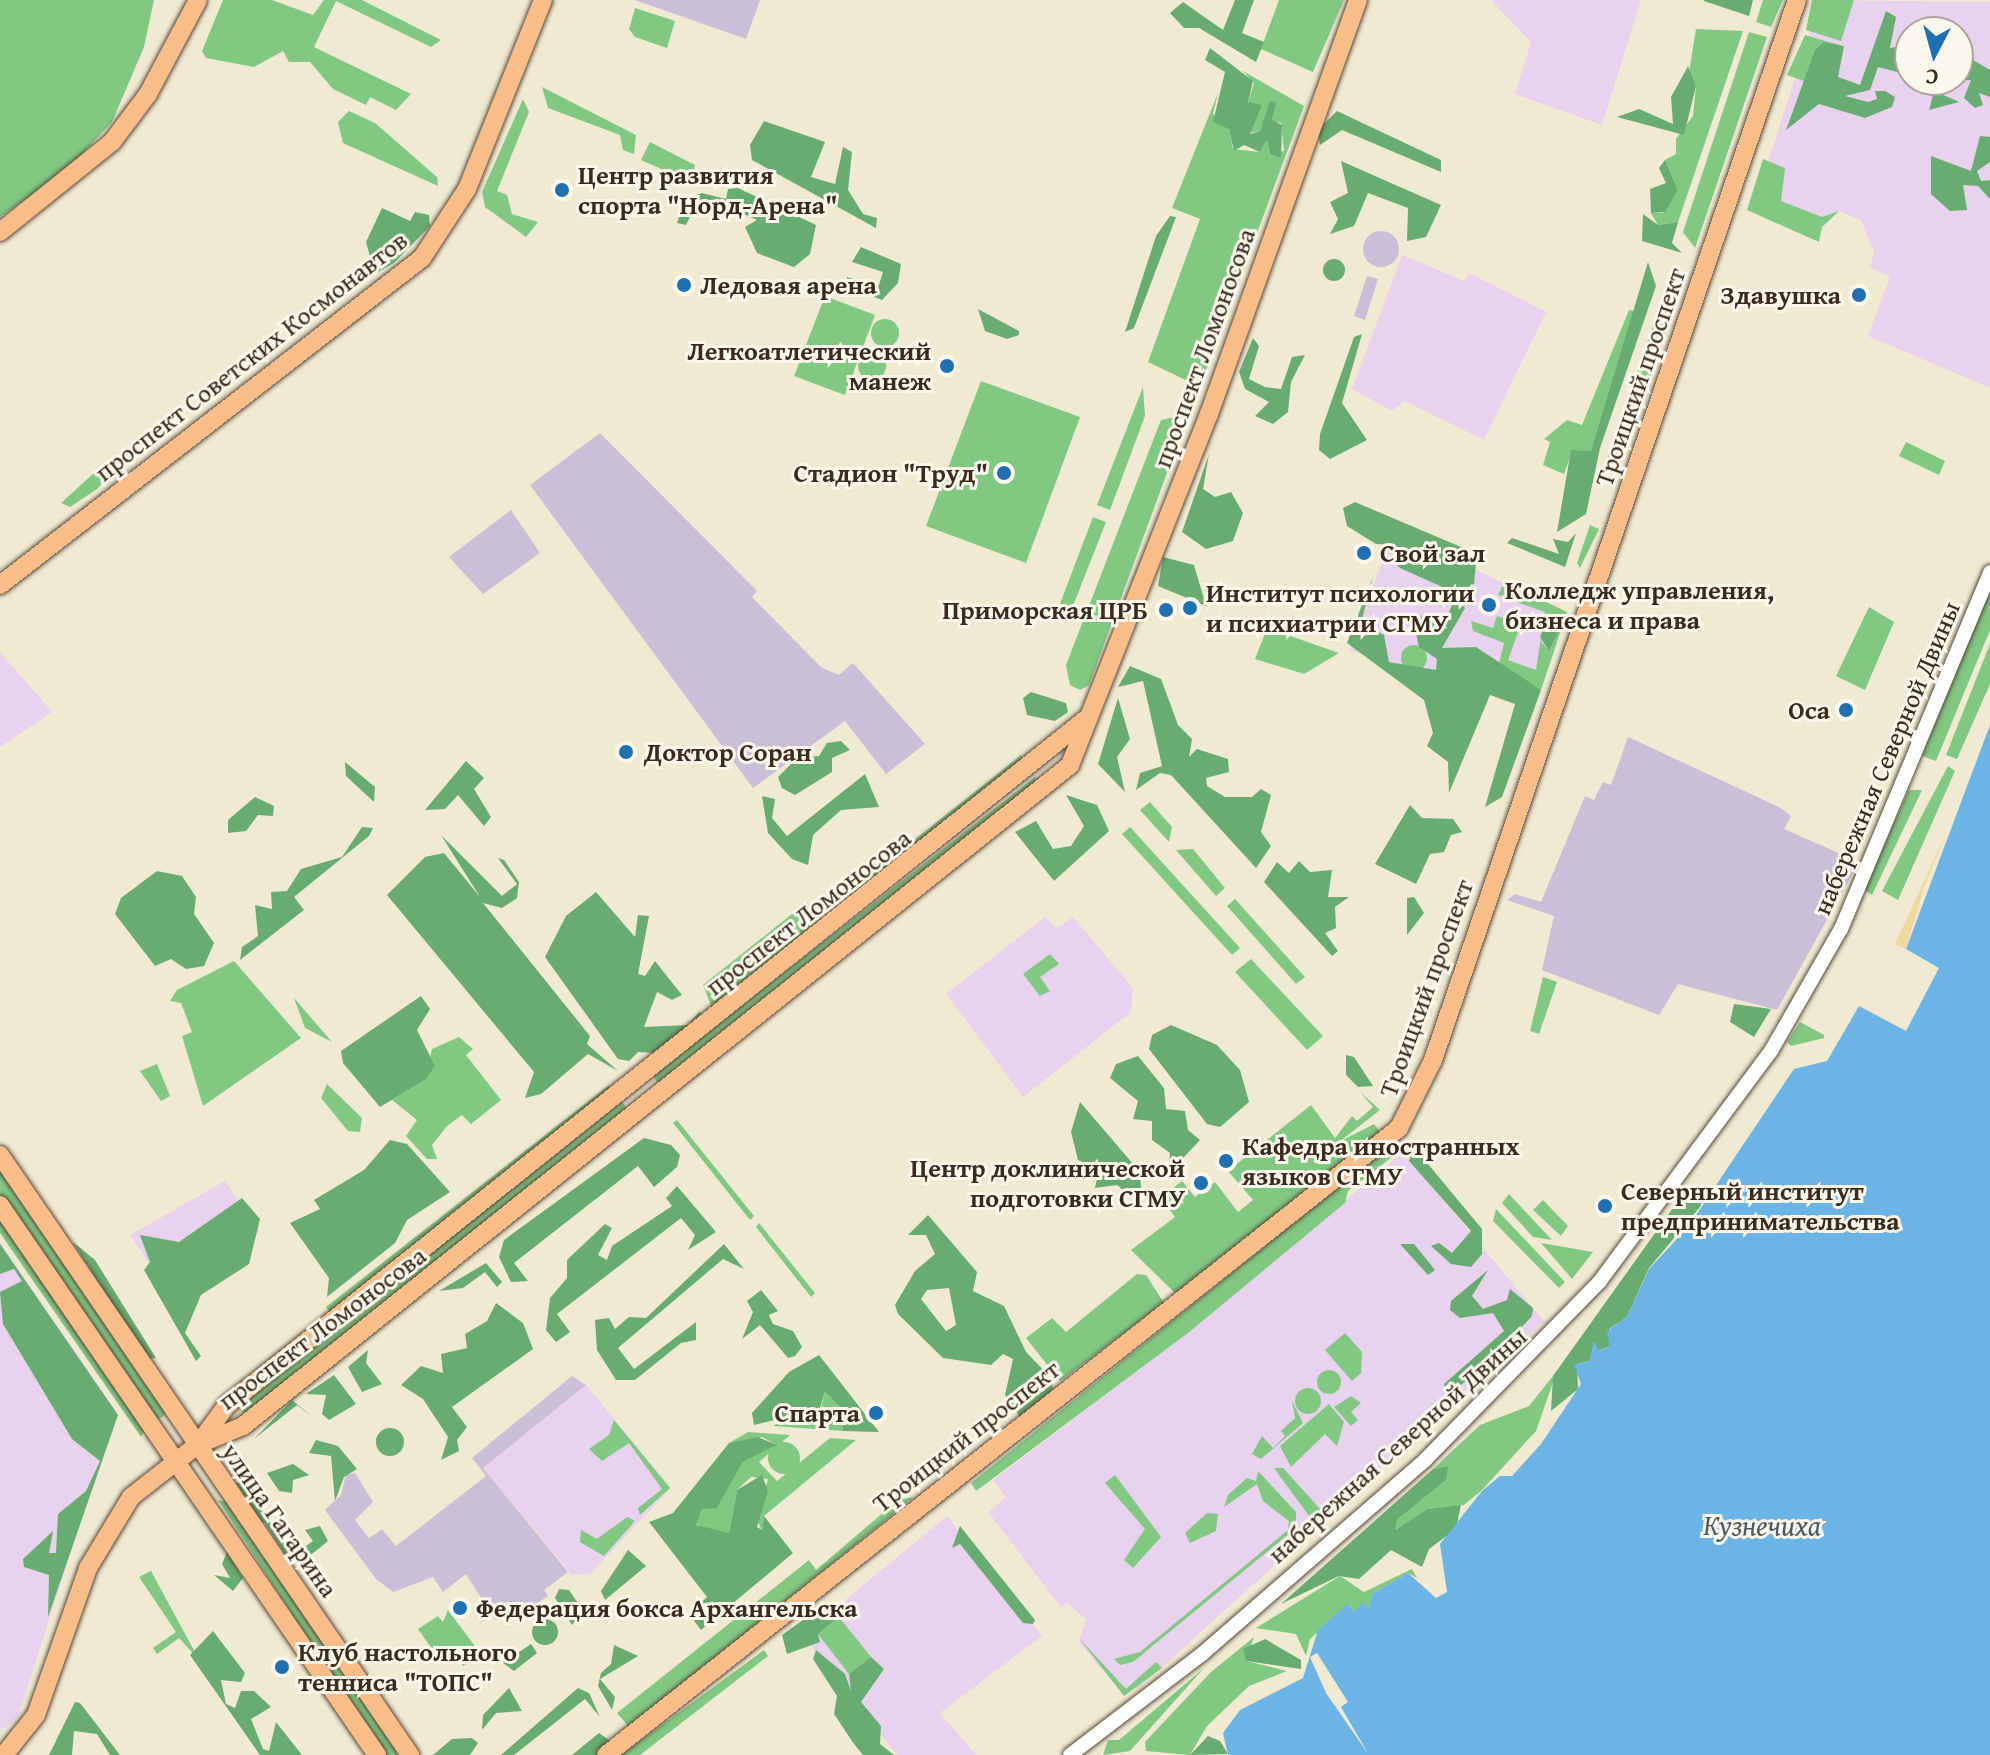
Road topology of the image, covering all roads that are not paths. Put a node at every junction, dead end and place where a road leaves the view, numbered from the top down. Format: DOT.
graph roads {
  1 [pos="198,0"];
  2 [pos="543,0"];
  3 [pos="1358,0"];
  4 [pos="1797,0"];
  5 [pos="0,232"];
  6 [pos="1990,572"];
  7 [pos="0,585"];
  8 [pos="1092,711"];
  9 [pos="0,1155"];
  10 [pos="0,1205"];
  11 [pos="197,1445"];
  12 [pos="173,1462"];
  13 [pos="4,1755"];
  14 [pos="377,1755"];
  15 [pos="410,1755"];
  16 [pos="606,1755"];
  17 [pos="1070,1755"];
  1 -- 5 [label="main road"];
  2 -- 7 [label="main road, проспект Советских Космонавтов"];
  3 -- 8 [label="main road, проспект Ломоносова"];
  4 -- 16 [label="main road, Троицкий проспект"];
  6 -- 17 [label="street, набережная Северной Двины"];
  8 -- 11 [label="main road, проспект Ломоносова"];
  8 -- 11 [label="main road, проспект Ломоносова"];
  9 -- 11 [label="main road, улица Гагарина"];
  10 -- 12 [label="main road"];
  11 -- 12 [label="main road"];
  11 -- 15 [label="main road, улица Гагарина"];
  12 -- 13 [label="main road"];
  12 -- 14 [label="main road"];
}
